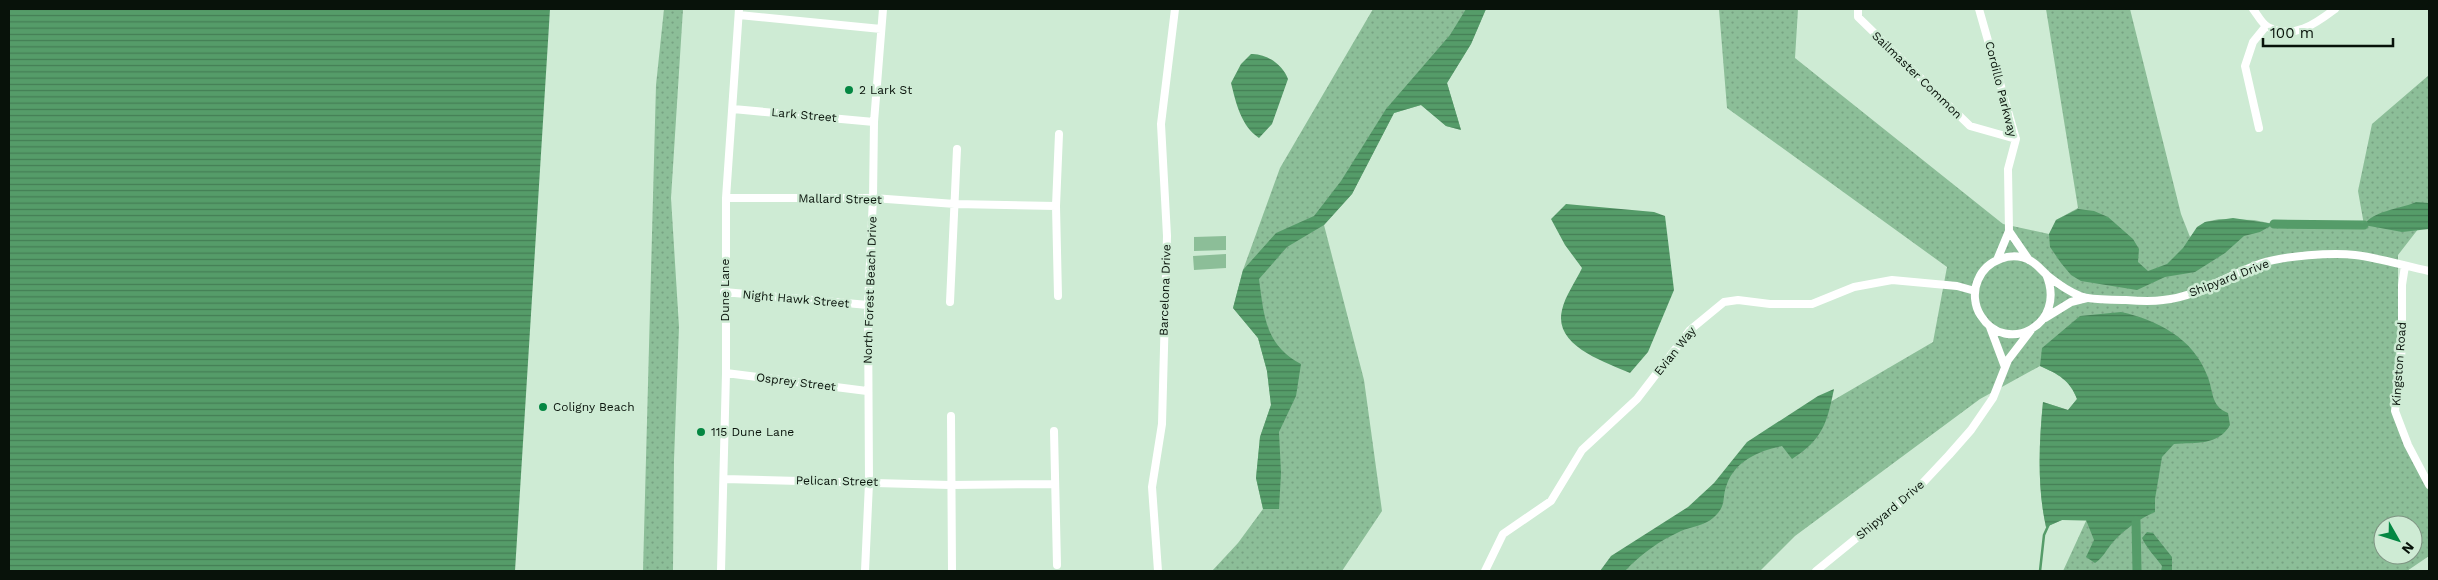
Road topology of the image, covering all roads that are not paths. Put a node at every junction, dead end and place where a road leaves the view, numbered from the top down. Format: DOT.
graph roads {
  1 [pos="882,9"];
  2 [pos="1175,9"];
  3 [pos="1858,9"];
  4 [pos="1979,9"];
  5 [pos="2253,9"];
  6 [pos="2335,9"];
  7 [pos="739,12"];
  8 [pos="2266,26"];
  9 [pos="880,29"];
  10 [pos="733,109"];
  11 [pos="874,122"];
  12 [pos="2258,128"];
  13 [pos="1059,134"];
  14 [pos="2016,139"];
  15 [pos="957,149"];
  16 [pos="726,198"];
  17 [pos="873,198"];
  18 [pos="955,204"];
  19 [pos="1056,206"];
  20 [pos="2009,230"];
  21 [pos="1997,260"];
  22 [pos="2029,260"];
  23 [pos="2405,266"];
  24 [pos="2429,270"];
  25 [pos="2046,274"];
  26 [pos="1975,291"];
  27 [pos="724,292"];
  28 [pos="1058,296"];
  29 [pos="2088,298"];
  30 [pos="950,302"];
  31 [pos="868,305"];
  32 [pos="2044,318"];
  33 [pos="1990,327"];
  34 [pos="2032,329"];
  35 [pos="2006,366"];
  36 [pos="726,373"];
  37 [pos="867,391"];
  38 [pos="950,416"];
  39 [pos="1054,431"];
  40 [pos="724,479"];
  41 [pos="869,483"];
  42 [pos="1055,484"];
  43 [pos="2429,485"];
  44 [pos="950,486"];
  45 [pos="1057,565"];
  46 [pos="721,571"];
  47 [pos="725,571"];
  48 [pos="865,571"];
  49 [pos="952,571"];
  50 [pos="1158,571"];
  51 [pos="1485,571"];
  52 [pos="1816,571"];
  1 -- 9 [label="street, North Forest Beach Drive"];
  2 -- 50 [label="street, Barcelona Drive"];
  3 -- 14 [label="street, Sailmaster Common"];
  4 -- 14 [label="street, Cordillo Parkway"];
  5 -- 8 [label="street"];
  6 -- 8 [label="street"];
  7 -- 9 [label="street"];
  7 -- 10 [label="street, Dune Lane"];
  8 -- 12 [label="street"];
  9 -- 11 [label="street, North Forest Beach Drive"];
  10 -- 11 [label="street, Lark Street"];
  10 -- 16 [label="street, Dune Lane"];
  11 -- 17 [label="street, North Forest Beach Drive"];
  13 -- 19 [label="street"];
  14 -- 20 [label="street, Cordillo Parkway"];
  15 -- 18 [label="street"];
  16 -- 17 [label="street, Mallard Street"];
  16 -- 27 [label="street, Dune Lane"];
  17 -- 18 [label="street, Mallard Street"];
  17 -- 31 [label="street, North Forest Beach Drive"];
  18 -- 19 [label="street, Mallard Street"];
  18 -- 30 [label="street"];
  19 -- 28 [label="street"];
  20 -- 21 [label="street, Cordillo Parkway"];
  20 -- 22 [label="street"];
  21 -- 22 [label="street"];
  21 -- 26 [label="street"];
  22 -- 25 [label="street"];
  23 -- 24 [label="street, Shipyard Drive"];
  23 -- 29 [label="street, Shipyard Drive"];
  23 -- 43 [label="street, Kingston Road"];
  25 -- 29 [label="street, Shipyard Drive"];
  25 -- 32 [label="street"];
  26 -- 33 [label="street"];
  26 -- 51 [label="street, Evian Way"];
  27 -- 31 [label="street, Night Hawk Street"];
  27 -- 36 [label="street, Dune Lane"];
  29 -- 32 [label="street, Shipyard Drive"];
  31 -- 37 [label="street, North Forest Beach Drive"];
  32 -- 34 [label="street"];
  33 -- 34 [label="street"];
  33 -- 35 [label="street"];
  34 -- 35 [label="street, Shipyard Drive"];
  35 -- 52 [label="street, Shipyard Drive"];
  36 -- 37 [label="street, Osprey Street"];
  36 -- 40 [label="street, Dune Lane"];
  37 -- 41 [label="street, North Forest Beach Drive"];
  38 -- 44 [label="street"];
  39 -- 42 [label="street"];
  40 -- 41 [label="street, Pelican Street"];
  40 -- 46 [label="street, Dune Lane"];
  41 -- 44 [label="street, Pelican Street"];
  41 -- 48 [label="street, North Forest Beach Drive"];
  42 -- 44 [label="street, Pelican Street"];
  42 -- 45 [label="street"];
  44 -- 49 [label="street"];
  46 -- 47 [label="street"];
}
